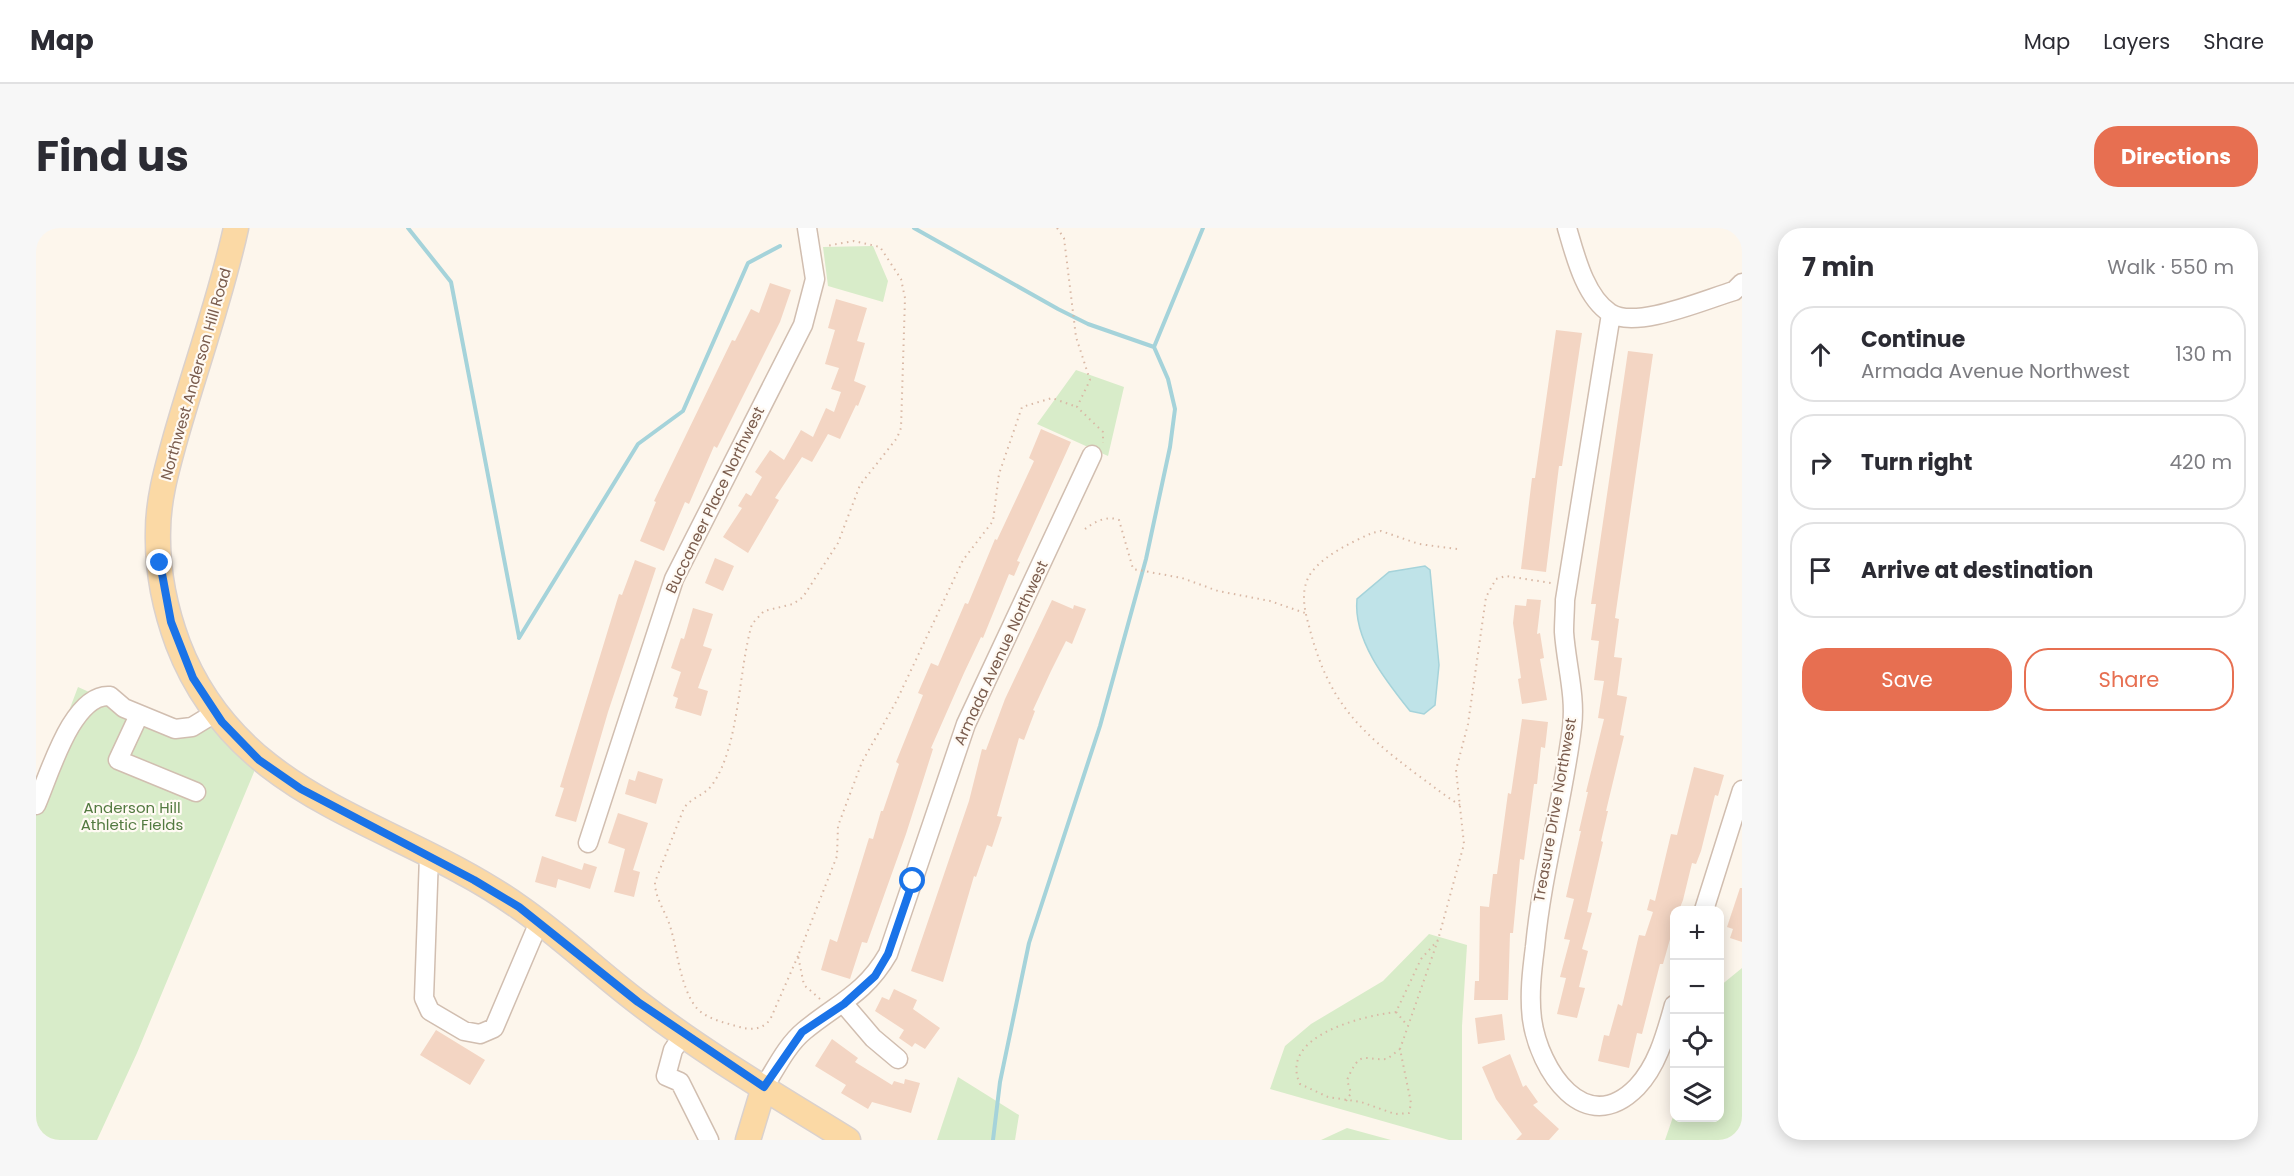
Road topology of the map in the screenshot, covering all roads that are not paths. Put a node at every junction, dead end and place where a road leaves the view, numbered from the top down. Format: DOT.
graph roads {
  1 [pos="236,228"];
  2 [pos="807,228"];
  3 [pos="1567,228"];
  4 [pos="1742,283"];
  5 [pos="1611,314"];
  6 [pos="1092,455"];
  7 [pos="215,713"];
  8 [pos="139,715"];
  9 [pos="1742,790"];
  10 [pos="196,792"];
  11 [pos="36,805"];
  12 [pos="588,843"];
  13 [pos="429,856"];
  14 [pos="1705,906"];
  15 [pos="539,922"];
  16 [pos="844,1004"];
  17 [pos="1671,1014"];
  18 [pos="683,1035"];
  19 [pos="898,1059"];
  20 [pos="764,1087"];
  21 [pos="709,1140"];
  22 [pos="748,1140"];
  23 [pos="848,1140"];
  1 -- 7 [label="main road, Northwest Anderson Hill Road"];
  2 -- 12 [label="street, Buccaneer Place Northwest"];
  3 -- 5 [label="street"];
  4 -- 5 [label="street"];
  5 -- 17 [label="street, Treasure Drive Northwest"];
  6 -- 16 [label="street, Armada Avenue Northwest"];
  7 -- 8 [label="street"];
  7 -- 13 [label="main road, Northwest Anderson Hill Road"];
  8 -- 10 [label="street"];
  8 -- 11 [label="street"];
  9 -- 14 [label="street"];
  13 -- 15 [label="main road, Northwest Anderson Hill Road"];
  13 -- 15 [label="street"];
  15 -- 18 [label="main road, Northwest Anderson Hill Road"];
  16 -- 19 [label="street"];
  16 -- 20 [label="street, Armada Avenue Northwest"];
  18 -- 20 [label="main road, Northwest Anderson Hill Road"];
  18 -- 21 [label="street"];
  20 -- 22 [label="main road"];
  20 -- 23 [label="main road, Northwest Anderson Hill Road"];
}
